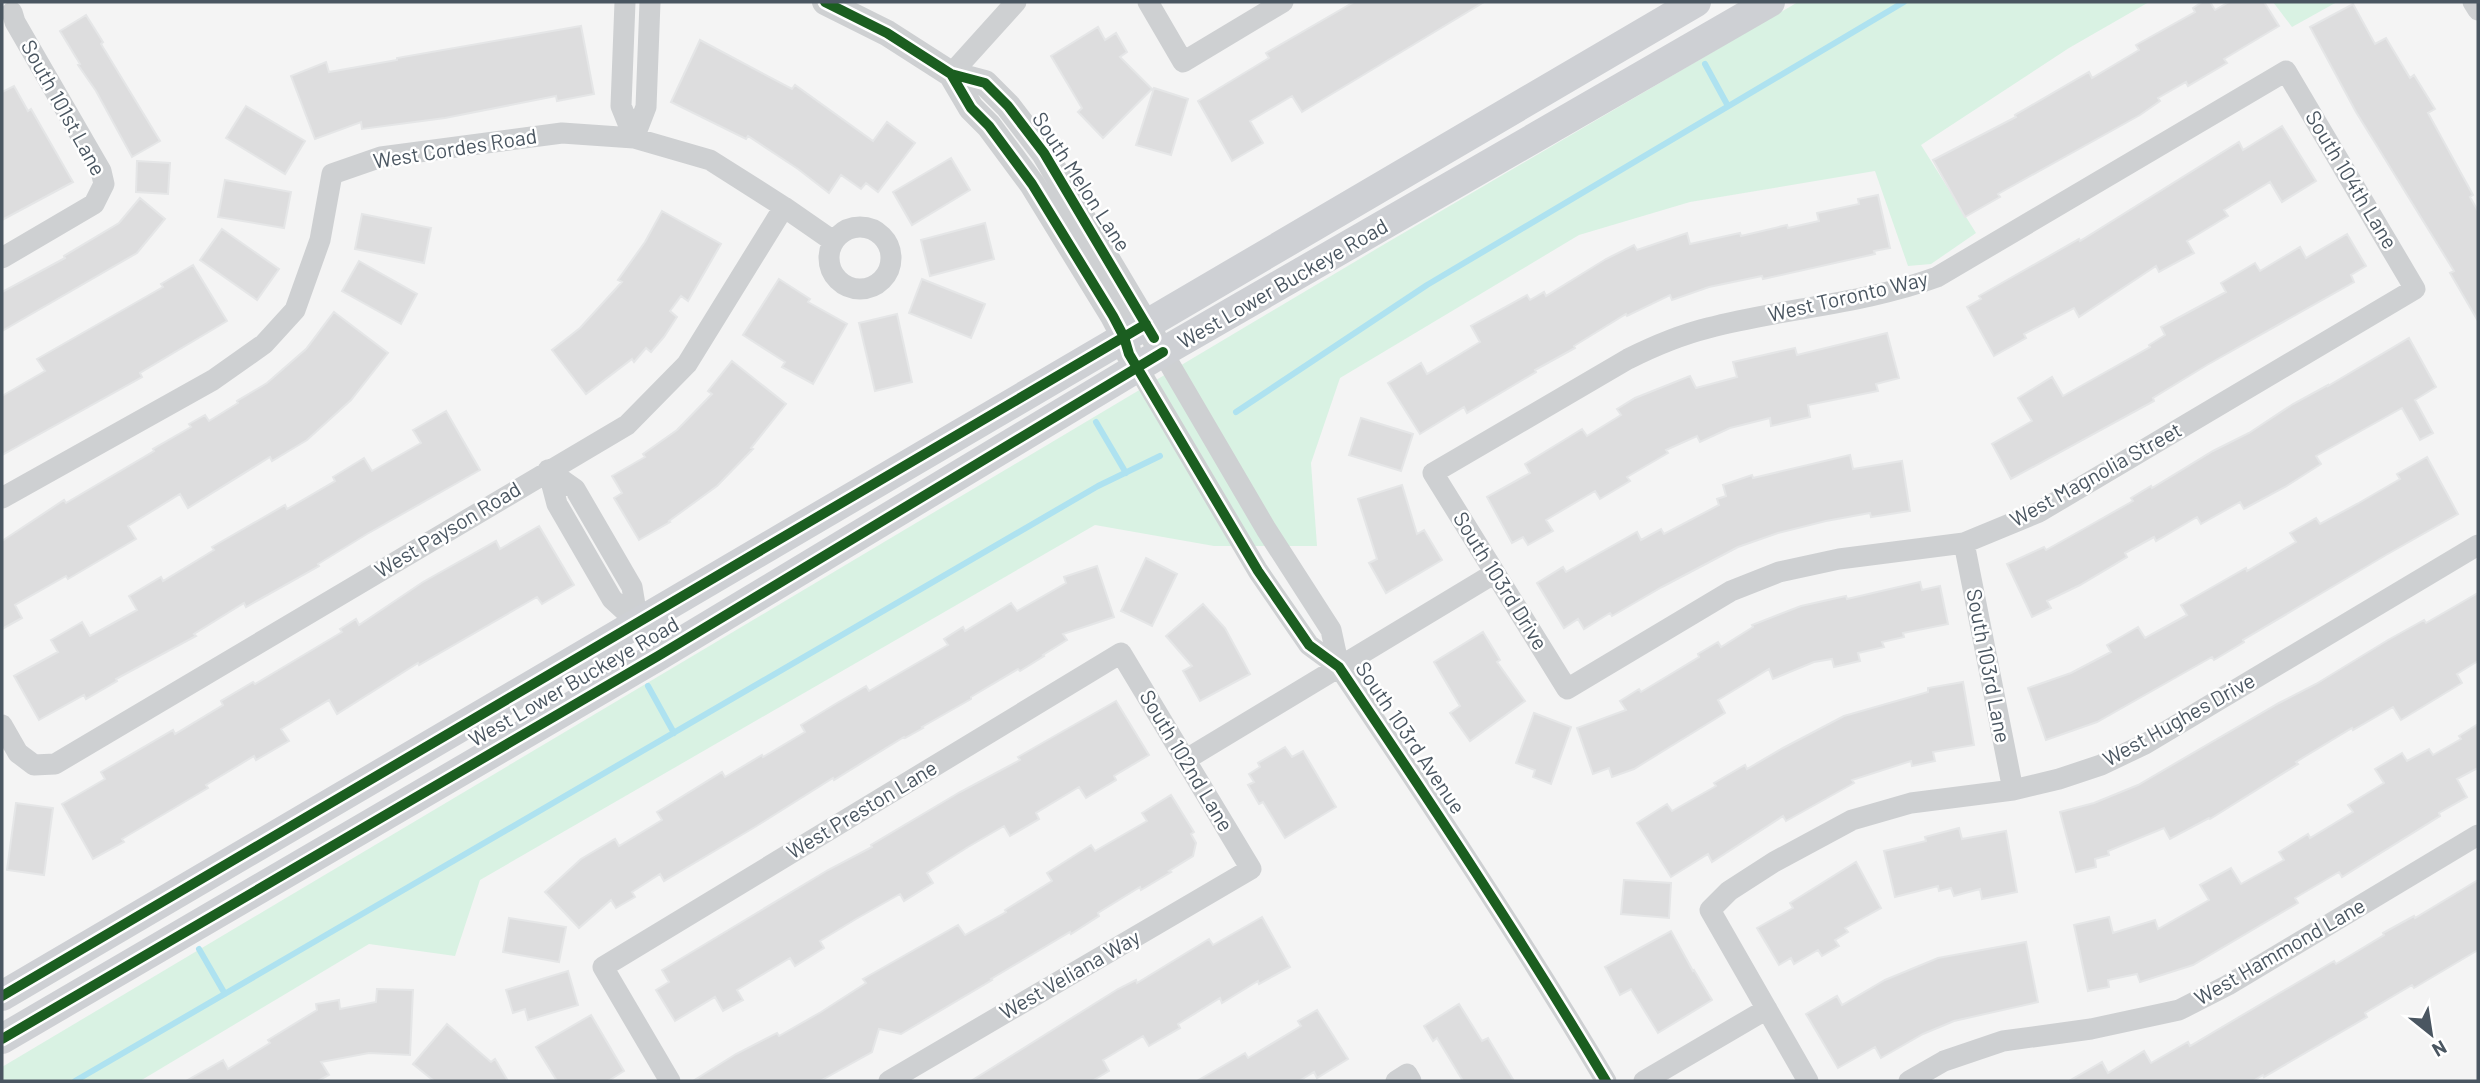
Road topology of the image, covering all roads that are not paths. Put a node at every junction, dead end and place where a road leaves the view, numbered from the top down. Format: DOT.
graph roads {
  1 [pos="625,2"];
  2 [pos="650,2"];
  3 [pos="825,2"];
  4 [pos="1016,2"];
  5 [pos="1148,2"];
  6 [pos="1283,2"];
  7 [pos="1696,2"];
  8 [pos="1770,2"];
  9 [pos="2473,2"];
  10 [pos="2478,10"];
  11 [pos="13,11"];
  12 [pos="2286,71"];
  13 [pos="951,74"];
  14 [pos="634,138"];
  15 [pos="784,207"];
  16 [pos="833,241"];
  17 [pos="2,258"];
  18 [pos="2415,289"];
  19 [pos="1142,345"];
  20 [pos="548,470"];
  21 [pos="1433,473"];
  22 [pos="2,498"];
  23 [pos="1964,543"];
  24 [pos="2478,545"];
  25 [pos="1495,573"];
  26 [pos="638,623"];
  27 [pos="1121,653"];
  28 [pos="658,656"];
  29 [pos="1339,667"];
  30 [pos="1567,689"];
  31 [pos="2,725"];
  32 [pos="1185,760"];
  33 [pos="2013,790"];
  34 [pos="2478,835"];
  35 [pos="1251,869"];
  36 [pos="2,996"];
  37 [pos="1767,1009"];
  38 [pos="2,1039"];
  39 [pos="669,1081"];
  40 [pos="889,1081"];
  41 [pos="1606,1081"];
  42 [pos="1644,1081"];
  43 [pos="1808,1081"];
  44 [pos="1909,1081"];
  1 -- 14 [label="street"];
  2 -- 14 [label="street"];
  3 -- 13 [label="street, South Melon Lane"];
  4 -- 13 [label="street"];
  5 -- 6 [label="street"];
  7 -- 19 [label="main road, West Lower Buckeye Road"];
  8 -- 19 [label="main road, West Lower Buckeye Road"];
  9 -- 10 [label="street"];
  11 -- 17 [label="street, South 101st Lane"];
  12 -- 18 [label="street, South 104th Lane"];
  12 -- 21 [label="street, West Toronto Way"];
  13 -- 19 [label="street, South Melon Lane"];
  14 -- 15 [label="street, West Cordes Road"];
  14 -- 22 [label="street, West Cordes Road"];
  15 -- 16 [label="street, West Cordes Road"];
  15 -- 20 [label="street, West Payson Road"];
  18 -- 23 [label="street, West Magnolia Street"];
  19 -- 26 [label="main road, West Lower Buckeye Road"];
  19 -- 28 [label="main road, West Lower Buckeye Road"];
  19 -- 29 [label="street, South 103rd Avenue"];
  19 -- 29 [label="street, South 103rd Avenue"];
  20 -- 26 [label="street"];
  20 -- 31 [label="street, West Payson Road"];
  21 -- 25 [label="street, South 103rd Drive"];
  23 -- 30 [label="street, West Magnolia Street"];
  23 -- 33 [label="street, South 103rd Lane"];
  24 -- 33 [label="street, West Hughes Drive"];
  25 -- 29 [label="street"];
  25 -- 30 [label="street, South 103rd Drive"];
  26 -- 28 [label="street"];
  26 -- 36 [label="main road, West Lower Buckeye Road"];
  27 -- 32 [label="street, South 102nd Lane"];
  27 -- 39 [label="street, West Preston Lane"];
  28 -- 38 [label="main road, West Lower Buckeye Road"];
  29 -- 32 [label="street"];
  29 -- 41 [label="street, South 103rd Avenue"];
  32 -- 35 [label="street, South 102nd Lane"];
  33 -- 37 [label="street, West Hughes Drive"];
  34 -- 44 [label="street, West Hammond Lane"];
  35 -- 40 [label="street, West Veliana Way"];
  37 -- 42 [label="street"];
  37 -- 43 [label="street"];
}
